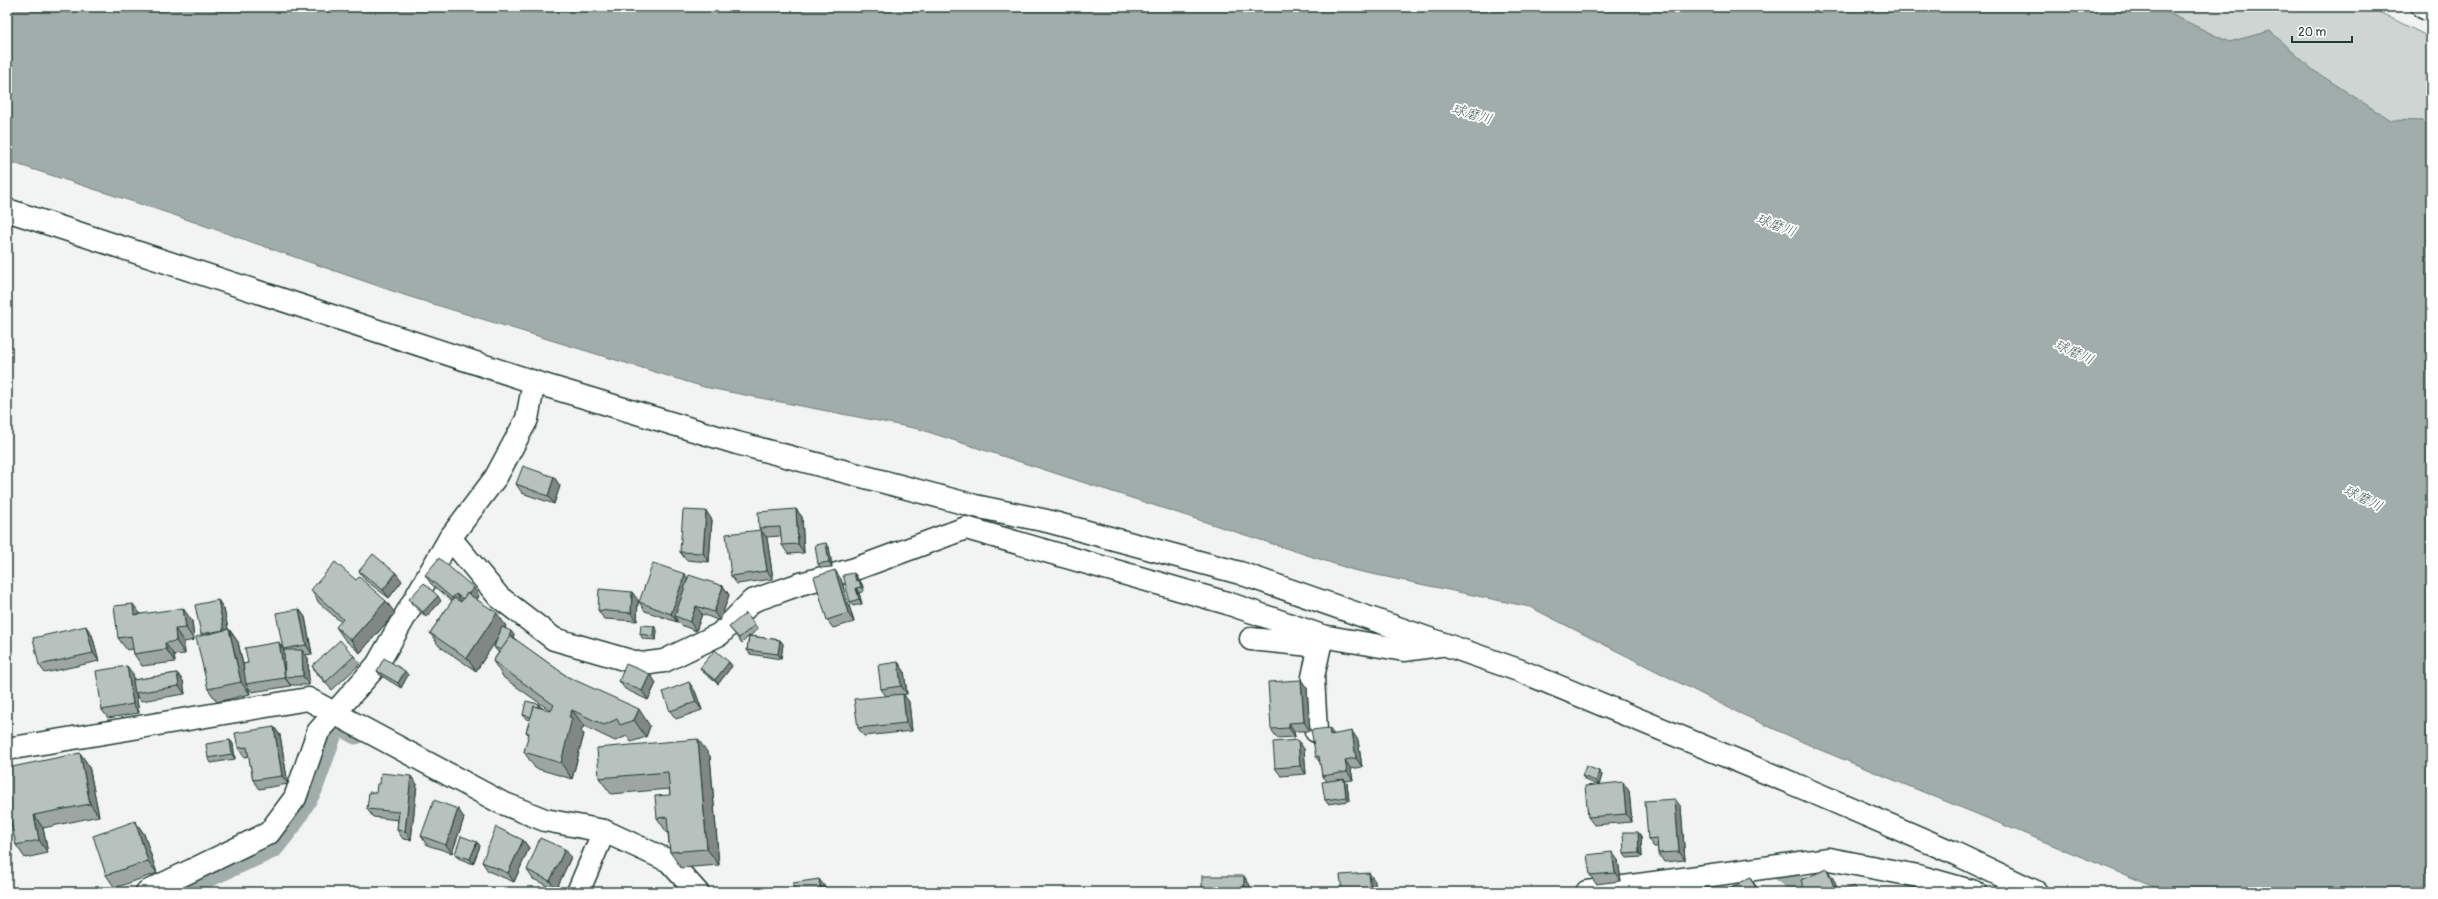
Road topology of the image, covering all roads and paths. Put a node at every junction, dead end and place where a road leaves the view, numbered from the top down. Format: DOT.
graph roads {
  1 [pos="2424,7"];
  2 [pos="2431,11"];
  3 [pos="7,210"];
  4 [pos="534,382"];
  5 [pos="450,538"];
  6 [pos="1251,639"];
  7 [pos="1321,641"];
  8 [pos="1444,644"];
  9 [pos="336,713"];
  10 [pos="1316,731"];
  11 [pos="7,749"];
  12 [pos="604,831"];
  13 [pos="2027,891"];
  14 [pos="147,892"];
  15 [pos="578,892"];
  16 [pos="697,892"];
  17 [pos="1587,892"];
  18 [pos="1975,892"];
  1 -- 2 [label="street"];
  3 -- 4 [label="street"];
  4 -- 5 [label="street"];
  4 -- 8 [label="street"];
  5 -- 7 [label="street"];
  5 -- 9 [label="street"];
  6 -- 7 [label="street"];
  7 -- 8 [label="street"];
  7 -- 10 [label="street"];
  8 -- 13 [label="street"];
  9 -- 11 [label="street"];
  9 -- 12 [label="street"];
  9 -- 14 [label="street"];
  12 -- 15 [label="street"];
  12 -- 16 [label="street"];
  17 -- 18 [label="street"];
}
